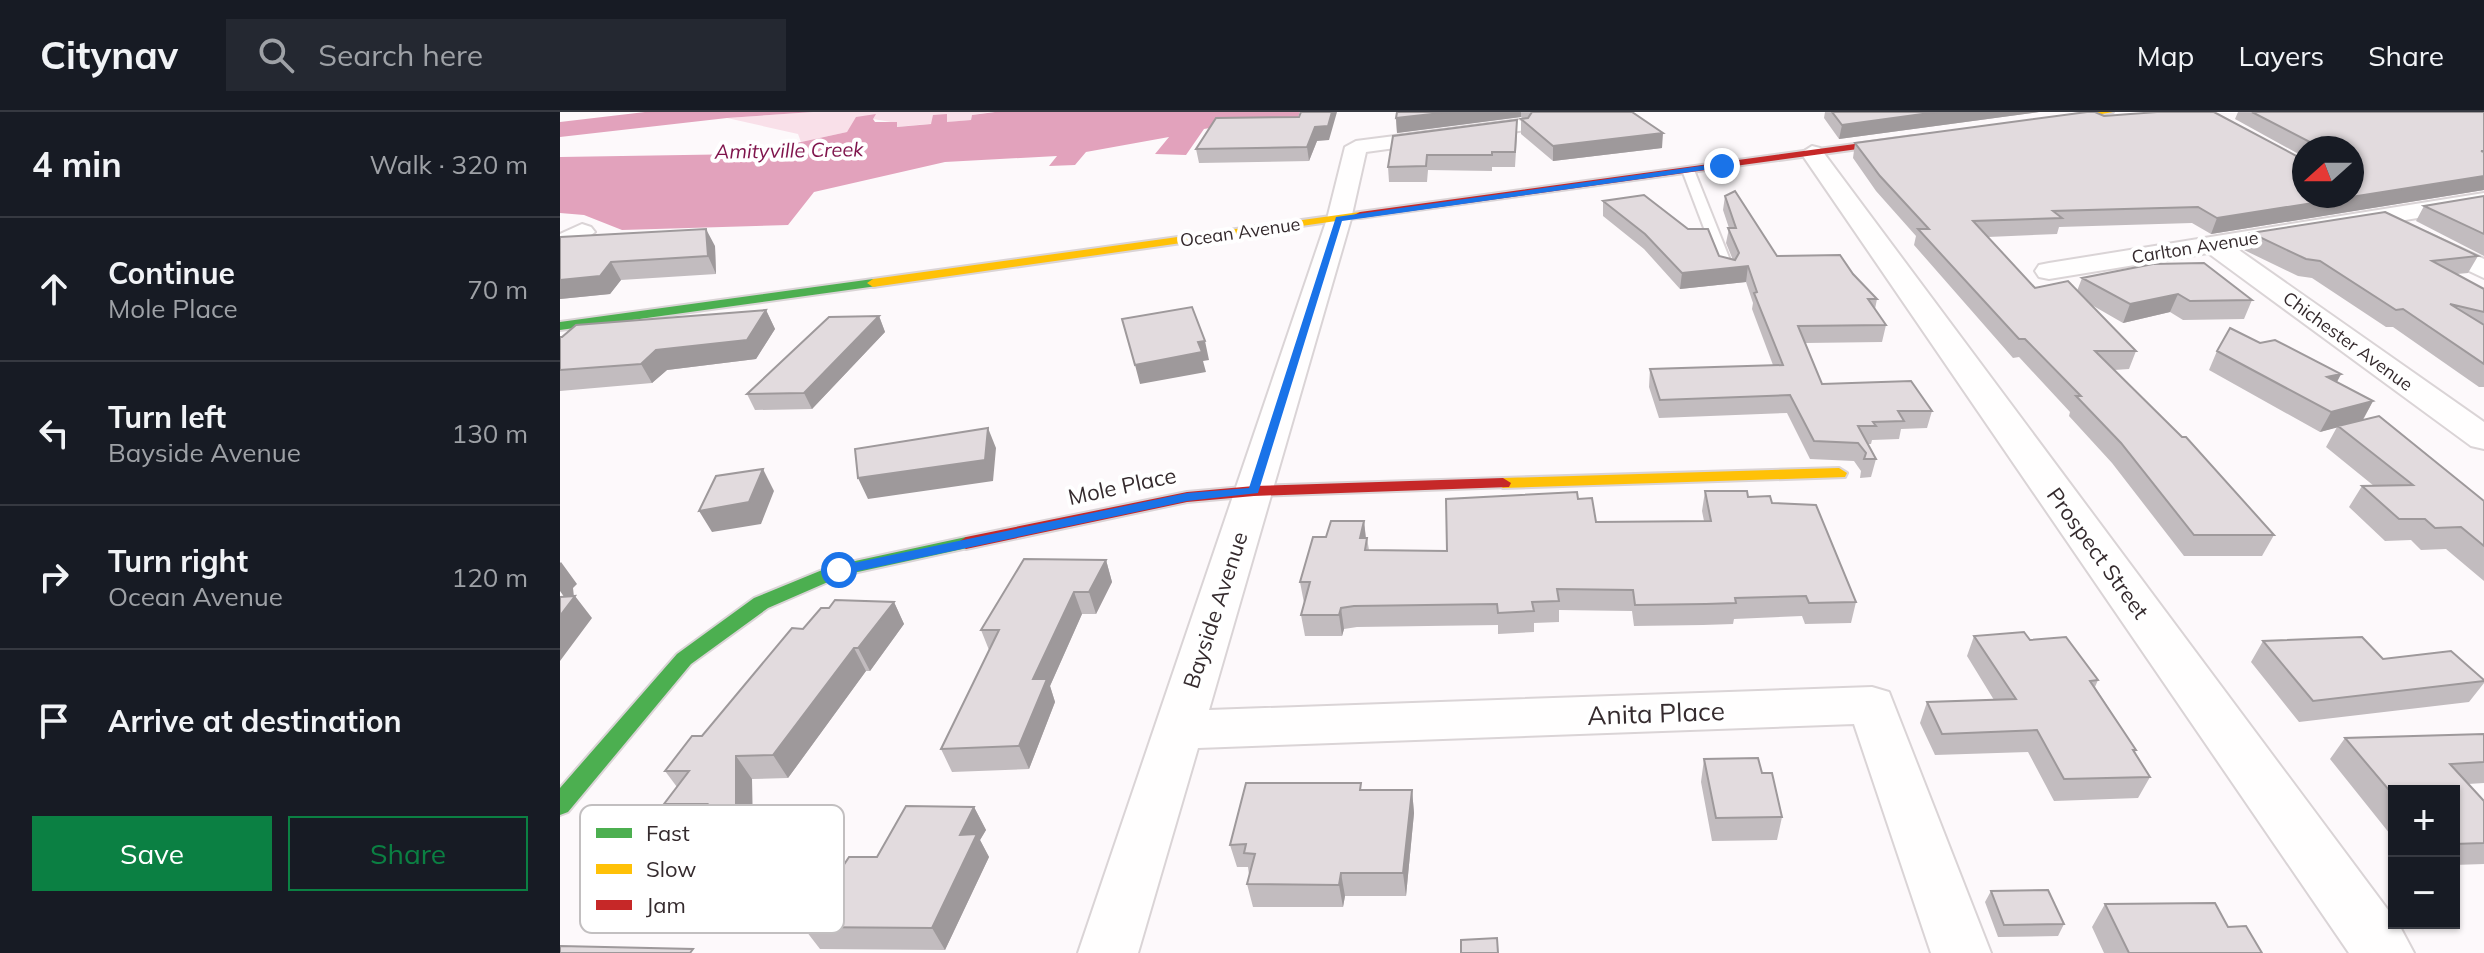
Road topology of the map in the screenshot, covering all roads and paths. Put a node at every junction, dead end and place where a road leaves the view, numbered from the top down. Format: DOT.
graph roads {
  1 [pos="2109,112"];
  2 [pos="2015,125"];
  3 [pos="1519,126"];
  4 [pos="1937,136"];
  5 [pos="1812,153"];
  6 [pos="1688,170"];
  7 [pos="2484,200"];
  8 [pos="2364,203"];
  9 [pos="2384,216"];
  10 [pos="1339,219"];
  11 [pos="2213,244"];
  12 [pos="1727,270"];
  13 [pos="2484,270"];
  14 [pos="2049,271"];
  15 [pos="560,326"];
  16 [pos="2484,438"];
  17 [pos="1839,473"];
  18 [pos="1254,491"];
  19 [pos="1177,730"];
  20 [pos="560,805"];
  21 [pos="1108,953"];
  22 [pos="1961,953"];
  23 [pos="2384,953"];
  1 -- 2 [label="street"];
  3 -- 10 [label="street, Bayside Avenue"];
  4 -- 5 [label="street, Ocean Avenue"];
  5 -- 6 [label="street, Ocean Avenue"];
  5 -- 23 [label="street, Prospect Street"];
  6 -- 10 [label="street, Ocean Avenue"];
  6 -- 12 [label="lane"];
  7 -- 9 [label="street, Carlton Avenue"];
  8 -- 9 [label="street"];
  9 -- 11 [label="street, Carlton Avenue"];
  9 -- 13 [label="street"];
  10 -- 15 [label="street, Ocean Avenue"];
  10 -- 18 [label="street, Bayside Avenue"];
  11 -- 14 [label="street, Carlton Avenue"];
  11 -- 16 [label="street, Chichester Avenue"];
  17 -- 18 [label="street, Mole Place"];
  18 -- 19 [label="street, Bayside Avenue"];
  18 -- 20 [label="street, Mole Place"];
  19 -- 21 [label="street, Bayside Avenue"];
  19 -- 22 [label="street, Anita Place"];
}
